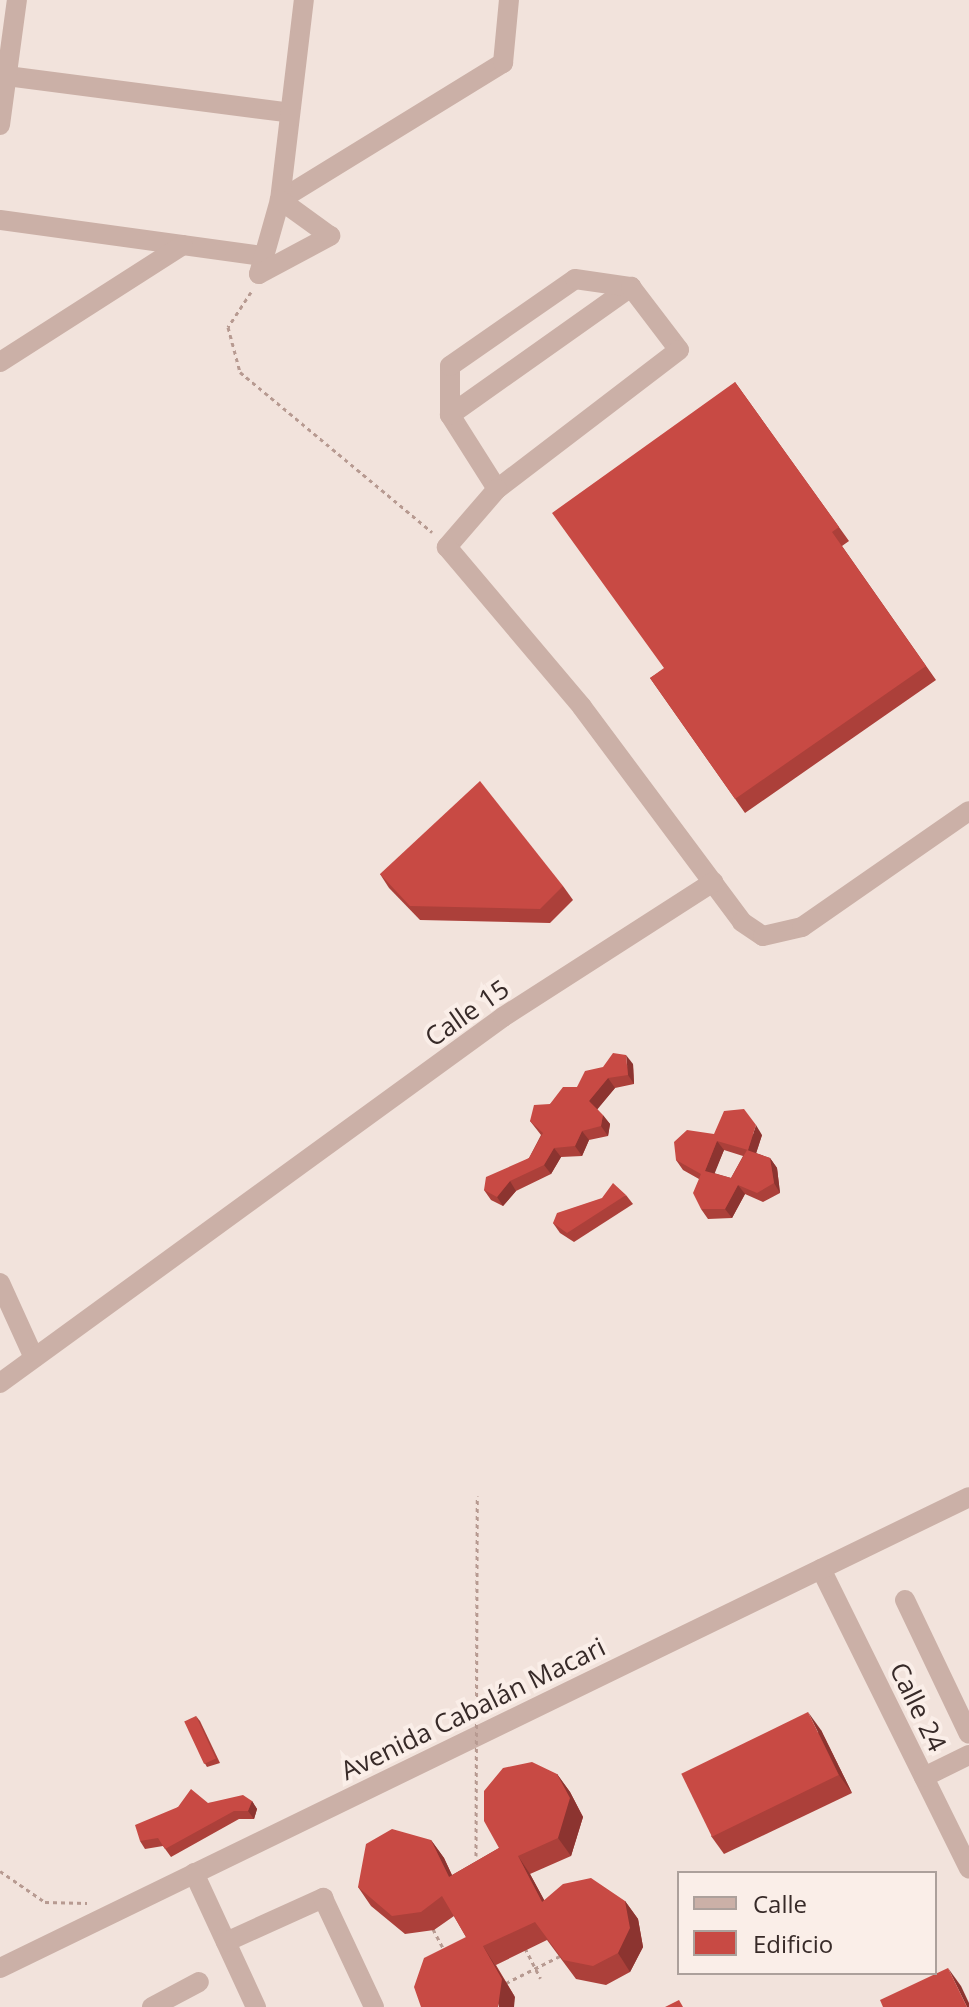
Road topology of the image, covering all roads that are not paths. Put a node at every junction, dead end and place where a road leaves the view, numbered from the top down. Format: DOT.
graph roads {
  1 [pos="17,0"];
  2 [pos="304,0"];
  3 [pos="509,0"];
  4 [pos="7,76"];
  5 [pos="290,113"];
  6 [pos="0,125"];
  7 [pos="280,200"];
  8 [pos="0,220"];
  9 [pos="183,245"];
  10 [pos="262,265"];
  11 [pos="631,287"];
  12 [pos="0,362"];
  13 [pos="450,415"];
  14 [pos="497,489"];
  15 [pos="969,811"];
  16 [pos="713,882"];
  17 [pos="0,1283"];
  18 [pos="34,1358"];
  19 [pos="0,1383"];
  20 [pos="969,1497"];
  21 [pos="821,1569"];
  22 [pos="905,1600"];
  23 [pos="969,1734"];
  24 [pos="969,1755"];
  25 [pos="924,1777"];
  26 [pos="969,1868"];
  27 [pos="194,1873"];
  28 [pos="226,1942"];
  29 [pos="0,1968"];
  30 [pos="199,1982"];
  31 [pos="152,2007"];
  32 [pos="256,2007"];
  33 [pos="374,2007"];
  1 -- 4 [label="street"];
  2 -- 5 [label="street"];
  3 -- 7 [label="street"];
  4 -- 5 [label="street"];
  4 -- 6 [label="street"];
  5 -- 7 [label="street"];
  7 -- 10 [label="street"];
  7 -- 10 [label="street"];
  8 -- 9 [label="street"];
  9 -- 10 [label="street"];
  9 -- 12 [label="street"];
  11 -- 13 [label="street"];
  11 -- 13 [label="street"];
  11 -- 14 [label="street"];
  13 -- 14 [label="street"];
  14 -- 16 [label="street"];
  15 -- 16 [label="street"];
  16 -- 18 [label="street, Calle 15"];
  17 -- 18 [label="street"];
  18 -- 19 [label="street, Calle 15"];
  20 -- 21 [label="street, Avenida Cabalán Macari"];
  21 -- 25 [label="street, Calle 24"];
  21 -- 27 [label="street, Avenida Cabalán Macari"];
  22 -- 23 [label="street"];
  24 -- 25 [label="street"];
  25 -- 26 [label="street, Calle 24"];
  27 -- 28 [label="street"];
  27 -- 29 [label="street, Avenida Cabalán Macari"];
  28 -- 32 [label="street"];
  28 -- 33 [label="street"];
  30 -- 31 [label="street"];
}
